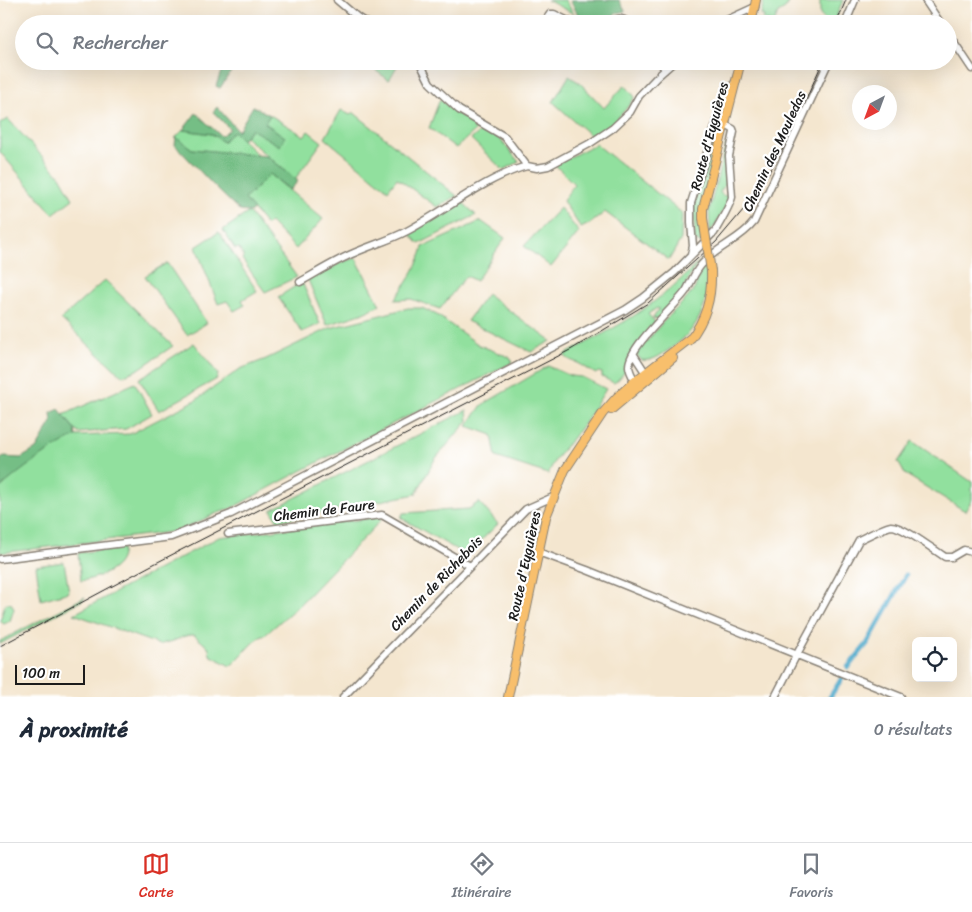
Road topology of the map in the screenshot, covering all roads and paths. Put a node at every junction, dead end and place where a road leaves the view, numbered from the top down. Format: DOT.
graph roads {
  1 [pos="337,0"];
  2 [pos="855,0"];
  3 [pos="925,0"];
  4 [pos="756,4"];
  5 [pos="355,15"];
  6 [pos="735,15"];
  7 [pos="849,15"];
  8 [pos="936,15"];
  9 [pos="957,47"];
  10 [pos="972,69"];
  11 [pos="424,70"];
  12 [pos="665,70"];
  13 [pos="739,70"];
  14 [pos="824,70"];
  15 [pos="737,78"];
  16 [pos="725,125"];
  17 [pos="527,166"];
  18 [pos="691,257"];
  19 [pos="300,282"];
  20 [pos="634,355"];
  21 [pos="643,376"];
  22 [pos="580,446"];
  23 [pos="553,497"];
  24 [pos="228,534"];
  25 [pos="538,552"];
  26 [pos="972,552"];
  27 [pos="0,559"];
  28 [pos="470,566"];
  29 [pos="796,656"];
  30 [pos="343,697"];
  31 [pos="508,697"];
  32 [pos="775,697"];
  33 [pos="901,697"];
  1 -- 5 [label="street"];
  2 -- 7 [label="street"];
  3 -- 8 [label="street"];
  4 -- 6 [label="street"];
  9 -- 10 [label="street"];
  11 -- 17 [label="street"];
  12 -- 17 [label="street"];
  13 -- 15 [label="main road, Route d'Eyguières"];
  14 -- 20 [label="street, Chemin des Mouledas"];
  15 -- 16 [label="main road, Route d'Eyguières"];
  15 -- 18 [label="street"];
  16 -- 18 [label="street"];
  16 -- 21 [label="main road, Route d'Eyguières, bridge"];
  17 -- 19 [label="street"];
  18 -- 27 [label="street"];
  20 -- 21 [label="street"];
  20 -- 21 [label="street, Chemin des Mouledas"];
  21 -- 22 [label="main road, Route d'Eyguières"];
  21 -- 22 [label="main road, Route d'Eyguières"];
  22 -- 23 [label="main road, Route d'Eyguières"];
  23 -- 25 [label="main road, Route d'Eyguières"];
  23 -- 28 [label="street, Chemin de Richebois"];
  24 -- 28 [label="street, Chemin de Faure"];
  25 -- 29 [label="street"];
  25 -- 31 [label="main road, Route d'Eyguières"];
  26 -- 29 [label="street"];
  28 -- 30 [label="street, Chemin de Richebois"];
  29 -- 32 [label="street"];
  29 -- 33 [label="street"];
}
